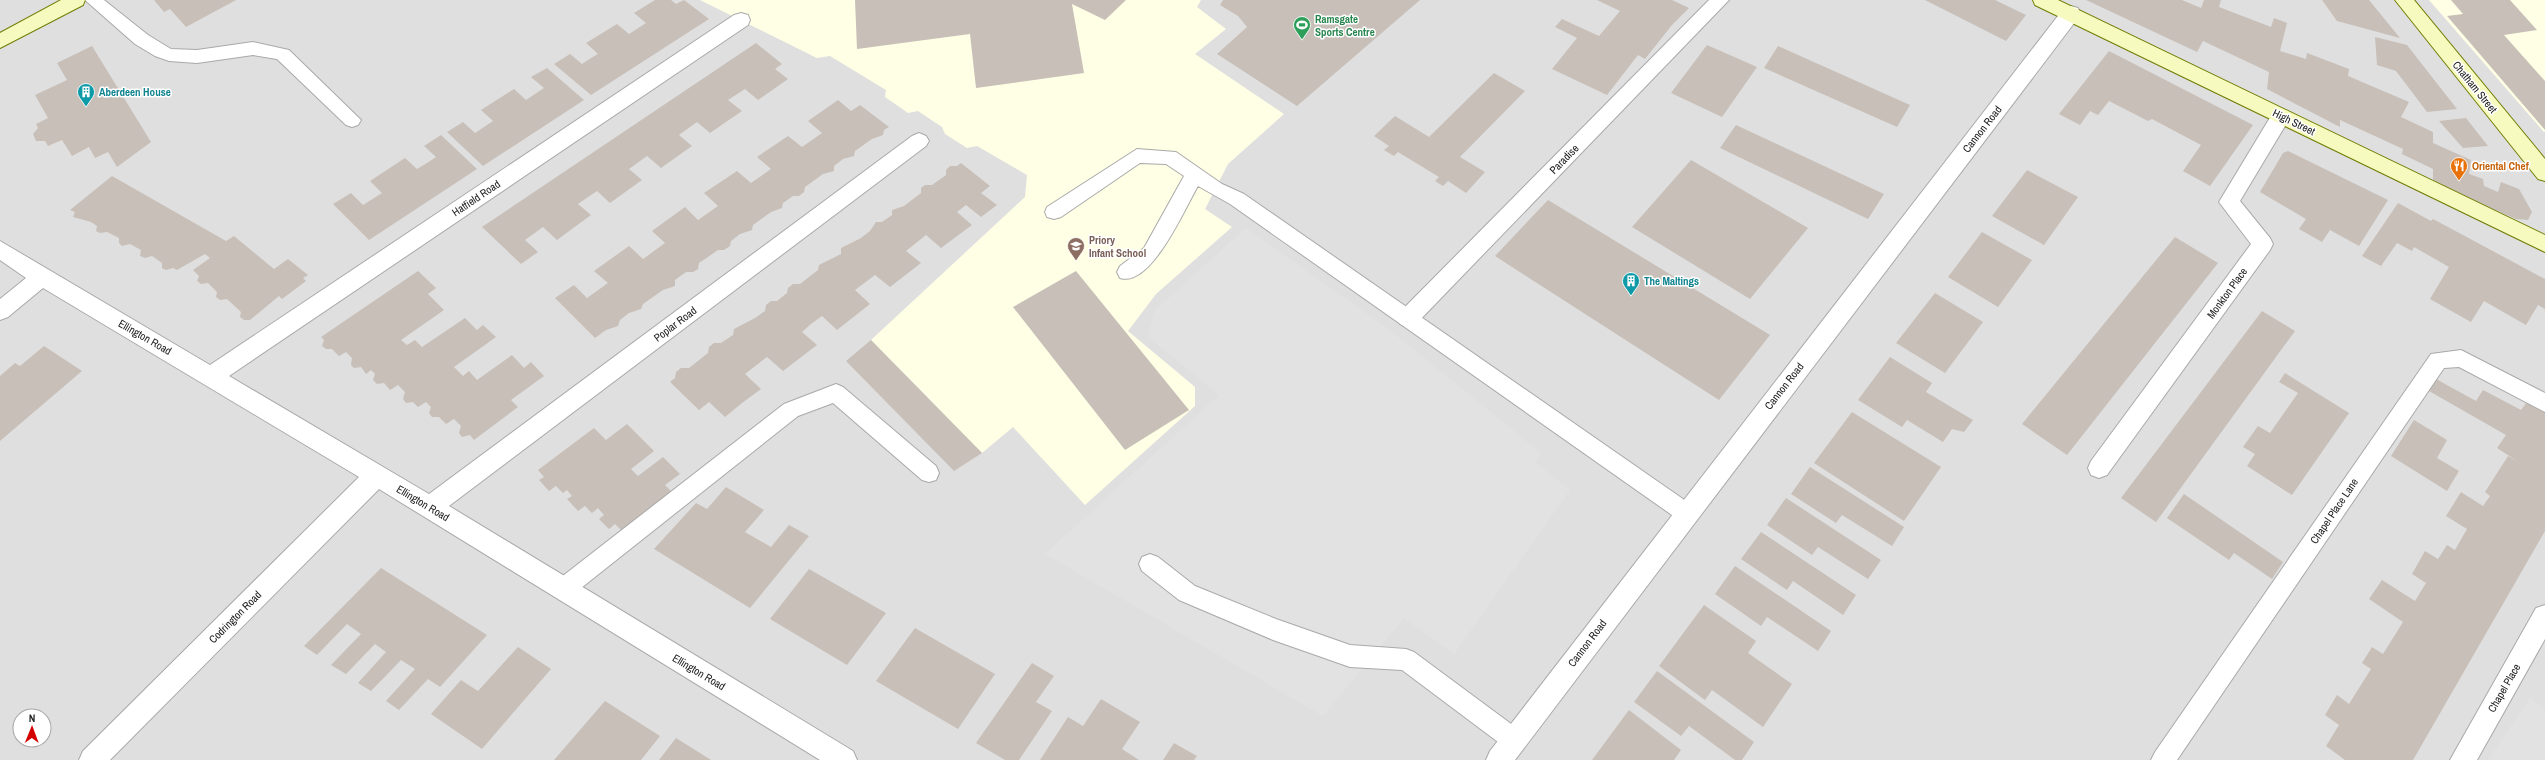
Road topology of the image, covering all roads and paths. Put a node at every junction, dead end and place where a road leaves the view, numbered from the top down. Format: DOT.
graph roads {
  1 [pos="76,0"];
  2 [pos="93,0"];
  3 [pos="1720,0"];
  4 [pos="2042,0"];
  5 [pos="2404,0"];
  6 [pos="2071,13"];
  7 [pos="740,20"];
  8 [pos="0,41"];
  9 [pos="2281,116"];
  10 [pos="352,120"];
  11 [pos="919,141"];
  12 [pos="2545,173"];
  13 [pos="1195,174"];
  14 [pos="1054,212"];
  15 [pos="2545,244"];
  16 [pos="0,249"];
  17 [pos="1127,272"];
  18 [pos="42,277"];
  19 [pos="0,311"];
  20 [pos="1408,318"];
  21 [pos="212,376"];
  22 [pos="2545,403"];
  23 [pos="2099,468"];
  24 [pos="929,473"];
  25 [pos="377,475"];
  26 [pos="430,507"];
  27 [pos="1686,513"];
  28 [pos="1150,564"];
  29 [pos="563,589"];
  30 [pos="2545,616"];
  31 [pos="1514,740"];
  32 [pos="92,760"];
  33 [pos="844,760"];
  34 [pos="1499,760"];
  35 [pos="2163,760"];
  36 [pos="2464,760"];
  1 -- 8 [label="street"];
  2 -- 10 [label="lane"];
  3 -- 20 [label="street, Paradise"];
  4 -- 6 [label="street, High Street"];
  5 -- 12 [label="street, Chatham Street"];
  6 -- 9 [label="street, High Street"];
  6 -- 27 [label="street, Cannon Road"];
  7 -- 21 [label="street, Hatfield Road"];
  9 -- 15 [label="street, High Street"];
  9 -- 23 [label="street, Monkton Place"];
  11 -- 26 [label="street, Poplar Road"];
  13 -- 14 [label="lane"];
  13 -- 17 [label="lane"];
  13 -- 20 [label="lane"];
  16 -- 18 [label="street, Ellington Road"];
  18 -- 19 [label="street"];
  18 -- 21 [label="street, Ellington Road"];
  20 -- 27 [label="lane"];
  21 -- 25 [label="street, Ellington Road"];
  22 -- 35 [label="lane, Chapel Place Lane"];
  24 -- 29 [label="lane"];
  25 -- 26 [label="street, Ellington Road"];
  25 -- 32 [label="street, Codrington Road"];
  26 -- 29 [label="street, Ellington Road"];
  27 -- 31 [label="street, Cannon Road"];
  28 -- 31 [label="lane"];
  29 -- 33 [label="street, Ellington Road"];
  30 -- 36 [label="street, Chapel Place"];
  31 -- 34 [label="street, Cannon Road"];
}
